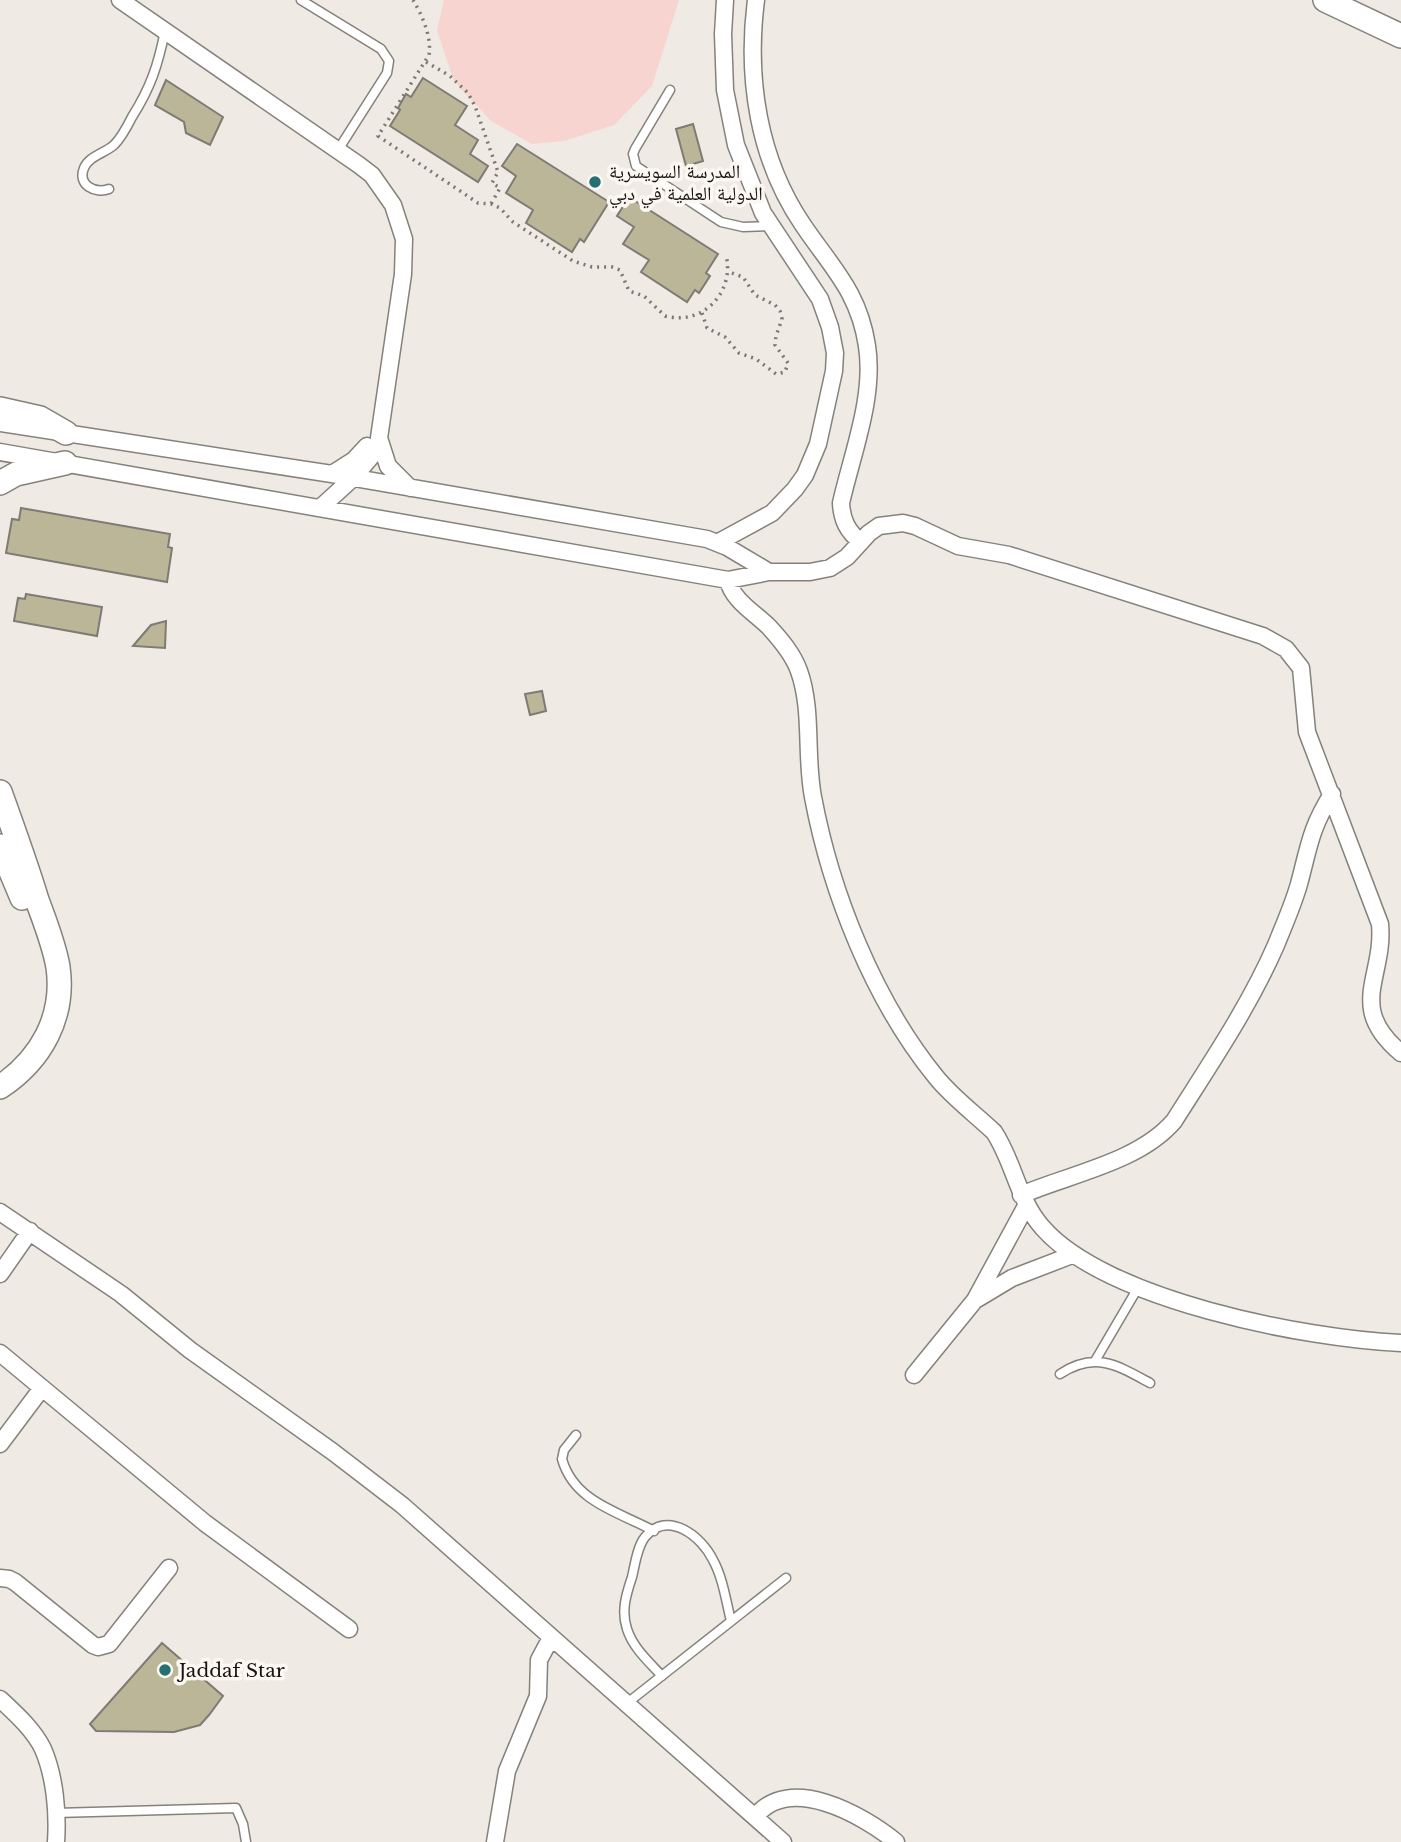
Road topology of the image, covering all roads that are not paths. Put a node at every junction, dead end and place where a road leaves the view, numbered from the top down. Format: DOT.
graph roads {
  1 [pos="120,0"];
  2 [pos="301,0"];
  3 [pos="725,0"];
  4 [pos="756,0"];
  5 [pos="1325,0"];
  6 [pos="165,31"];
  7 [pos="1401,36"];
  8 [pos="670,90"];
  9 [pos="338,150"];
  10 [pos="109,189"];
  11 [pos="771,226"];
  12 [pos="0,409"];
  13 [pos="0,423"];
  14 [pos="379,429"];
  15 [pos="66,433"];
  16 [pos="380,446"];
  17 [pos="0,452"];
  18 [pos="65,463"];
  19 [pos="332,474"];
  20 [pos="353,478"];
  21 [pos="0,483"];
  22 [pos="410,488"];
  23 [pos="320,508"];
  24 [pos="861,542"];
  25 [pos="717,543"];
  26 [pos="769,572"];
  27 [pos="728,580"];
  28 [pos="0,792"];
  29 [pos="1332,794"];
  30 [pos="0,846"];
  31 [pos="1401,1054"];
  32 [pos="0,1073"];
  33 [pos="0,1087"];
  34 [pos="1023,1200"];
  35 [pos="0,1212"];
  36 [pos="30,1231"];
  37 [pos="1072,1255"];
  38 [pos="0,1274"];
  39 [pos="1139,1286"];
  40 [pos="975,1300"];
  41 [pos="1401,1343"];
  42 [pos="0,1353"];
  43 [pos="1095,1361"];
  44 [pos="1060,1374"];
  45 [pos="915,1375"];
  46 [pos="1150,1383"];
  47 [pos="42,1388"];
  48 [pos="576,1434"];
  49 [pos="0,1444"];
  50 [pos="654,1531"];
  51 [pos="169,1568"];
  52 [pos="0,1578"];
  53 [pos="786,1578"];
  54 [pos="732,1621"];
  55 [pos="349,1629"];
  56 [pos="554,1641"];
  57 [pos="662,1676"];
  58 [pos="0,1699"];
  59 [pos="626,1704"];
  60 [pos="56,1813"];
  61 [pos="755,1817"];
  62 [pos="500,1840"];
  63 [pos="56,1842"];
  64 [pos="246,1842"];
  65 [pos="783,1842"];
  66 [pos="896,1842"];
  1 -- 6 [label="street"];
  2 -- 9 [label="lane"];
  3 -- 11 [label="street"];
  4 -- 24 [label="street"];
  5 -- 7 [label="street"];
  6 -- 9 [label="street"];
  6 -- 10 [label="lane"];
  8 -- 11 [label="lane"];
  9 -- 14 [label="street"];
  11 -- 25 [label="street"];
  12 -- 15 [label="street"];
  13 -- 15 [label="street"];
  14 -- 16 [label="street"];
  14 -- 19 [label="street"];
  15 -- 19 [label="street"];
  16 -- 20 [label="street"];
  16 -- 22 [label="street"];
  17 -- 18 [label="street"];
  18 -- 21 [label="street"];
  18 -- 23 [label="street"];
  19 -- 20 [label="street"];
  20 -- 22 [label="street"];
  20 -- 23 [label="street"];
  22 -- 25 [label="street"];
  23 -- 27 [label="street"];
  24 -- 26 [label="street"];
  24 -- 29 [label="street"];
  25 -- 26 [label="street"];
  26 -- 27 [label="street"];
  27 -- 34 [label="street"];
  28 -- 33 [label="street"];
  29 -- 31 [label="street"];
  29 -- 34 [label="street"];
  30 -- 32 [label="street"];
  34 -- 37 [label="street"];
  34 -- 40 [label="street"];
  35 -- 36 [label="street"];
  36 -- 38 [label="street"];
  36 -- 56 [label="street"];
  37 -- 39 [label="street"];
  37 -- 40 [label="street"];
  39 -- 41 [label="street"];
  39 -- 43 [label="lane"];
  40 -- 45 [label="street"];
  42 -- 47 [label="street"];
  43 -- 44 [label="lane"];
  43 -- 46 [label="lane"];
  47 -- 49 [label="street"];
  47 -- 55 [label="street"];
  48 -- 50 [label="lane"];
  50 -- 54 [label="lane"];
  50 -- 57 [label="lane"];
  51 -- 52 [label="street"];
  53 -- 54 [label="lane"];
  54 -- 57 [label="lane"];
  56 -- 59 [label="street"];
  56 -- 62 [label="street"];
  57 -- 59 [label="lane"];
  58 -- 60 [label="street"];
  59 -- 61 [label="street"];
  60 -- 63 [label="street"];
  60 -- 64 [label="lane"];
  61 -- 65 [label="street"];
  61 -- 66 [label="street"];
}
